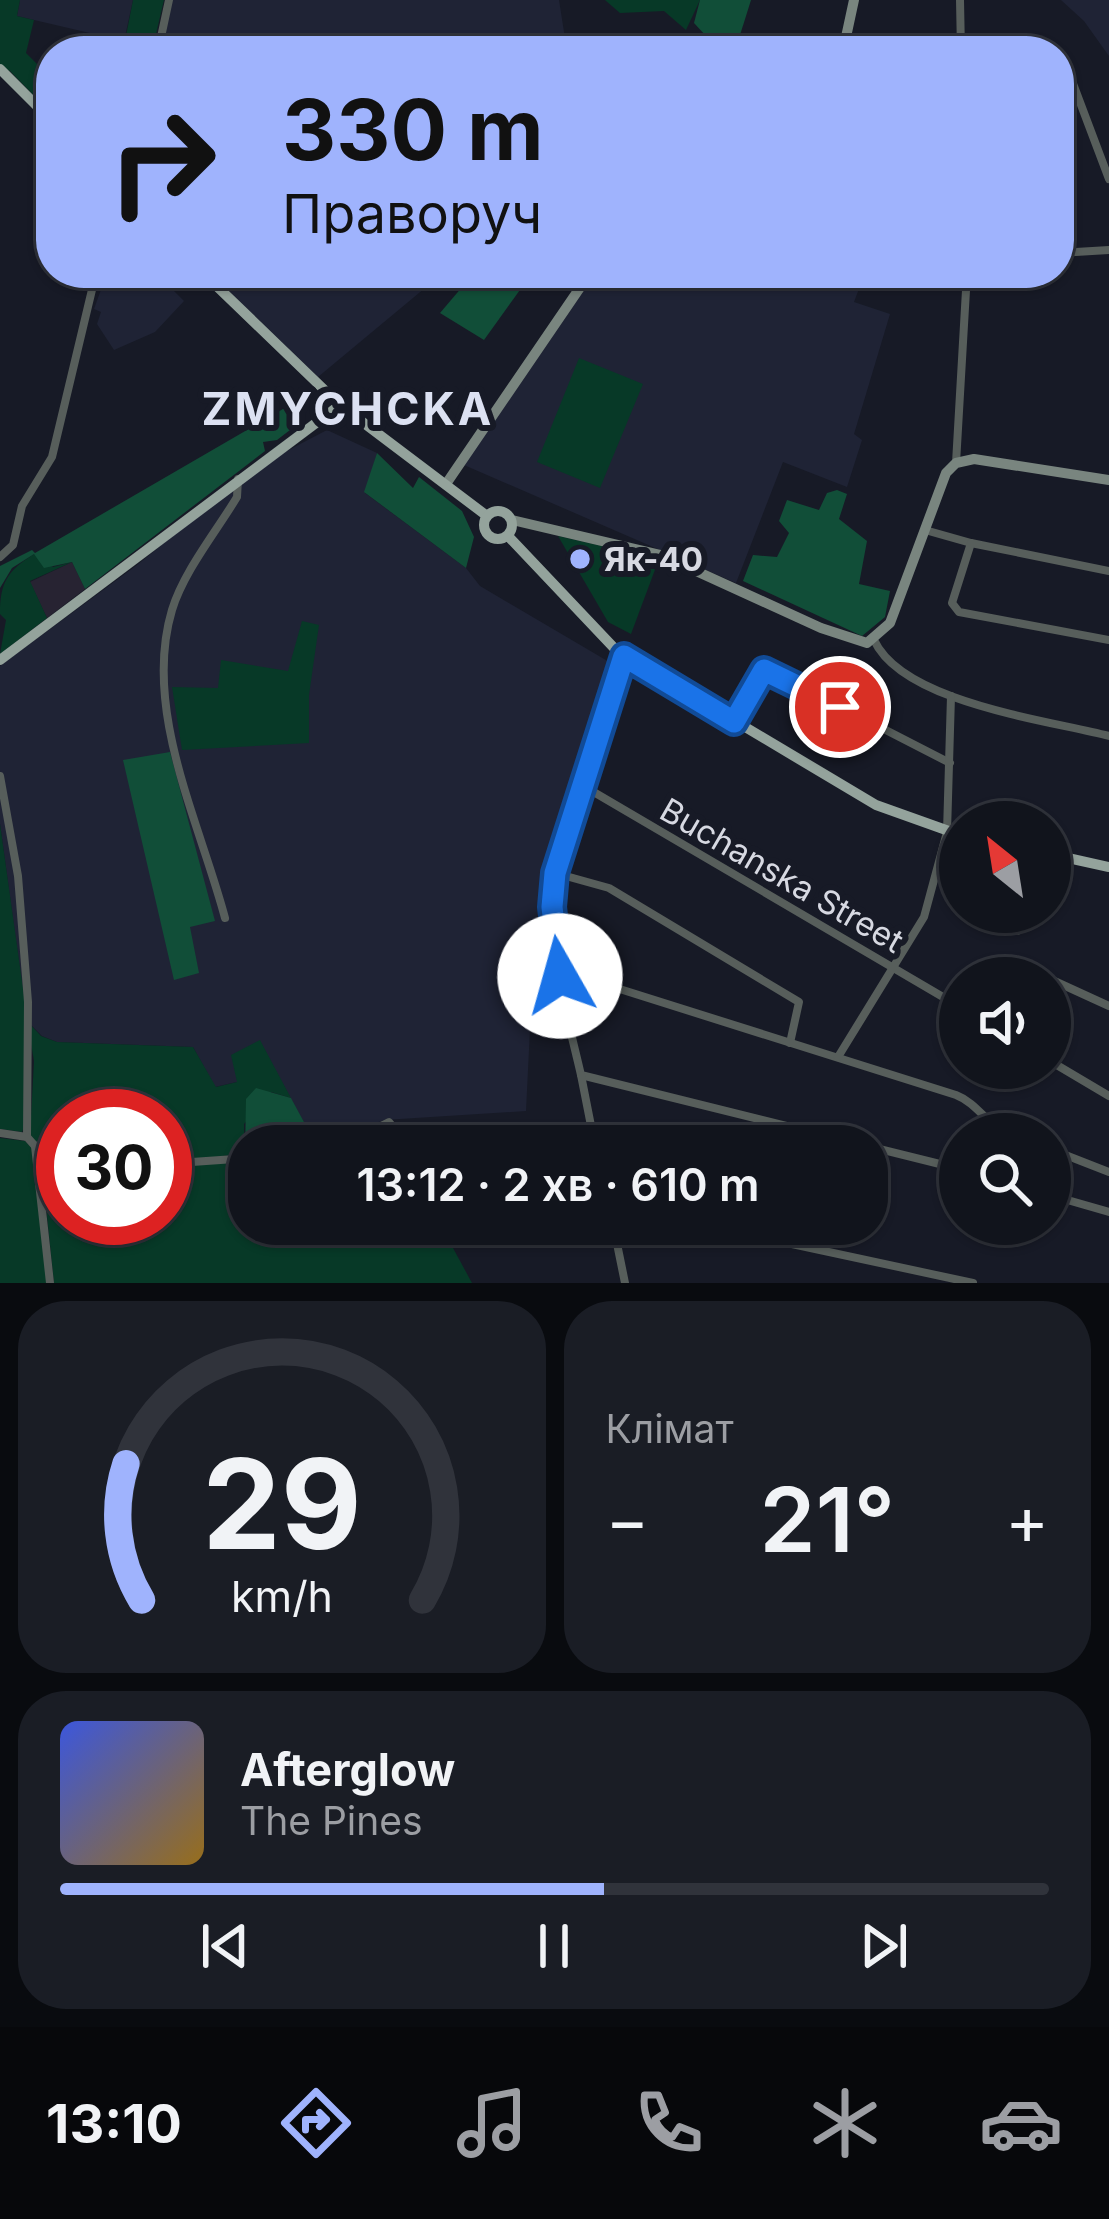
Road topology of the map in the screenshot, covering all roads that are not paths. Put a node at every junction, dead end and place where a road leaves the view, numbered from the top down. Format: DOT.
graph roads {
  1 [pos="170,0"];
  2 [pos="854,0"];
  3 [pos="960,0"];
  4 [pos="162,36"];
  5 [pos="846,36"];
  6 [pos="961,36"];
  7 [pos="0,69"];
  8 [pos="1074,86"];
  9 [pos="36,105"];
  10 [pos="1109,179"];
  11 [pos="1109,250"];
  12 [pos="1074,252"];
  13 [pos="91,288"];
  14 [pos="219,288"];
  15 [pos="580,288"];
  16 [pos="966,288"];
  17 [pos="340,405"];
  18 [pos="951,468"];
  19 [pos="237,478"];
  20 [pos="1109,480"];
  21 [pos="446,484"];
  22 [pos="487,516"];
  23 [pos="512,520"];
  24 [pos="925,530"];
  25 [pos="508,536"];
  26 [pos="971,543"];
  27 [pos="0,557"];
  28 [pos="1109,571"];
  29 [pos="874,640"];
  30 [pos="1109,640"];
  31 [pos="624,656"];
  32 [pos="0,660"];
  33 [pos="950,696"];
  34 [pos="734,722"];
  35 [pos="1109,736"];
  36 [pos="950,763"];
  37 [pos="0,776"];
  38 [pos="580,784"];
  39 [pos="952,801"];
  40 [pos="939,829"];
  41 [pos="1071,859"];
  42 [pos="1109,867"];
  43 [pos="555,873"];
  44 [pos="939,876"];
  45 [pos="225,918"];
  46 [pos="896,969"];
  47 [pos="560,976"];
  48 [pos="1071,989"];
  49 [pos="939,995"];
  50 [pos="1109,1006"];
  51 [pos="790,1043"];
  52 [pos="838,1057"];
  53 [pos="1071,1073"];
  54 [pos="580,1076"];
  55 [pos="1109,1096"];
  56 [pos="984,1113"];
  57 [pos="590,1125"];
  58 [pos="0,1133"];
  59 [pos="27,1137"];
  60 [pos="35,1146"];
  61 [pos="1071,1157"];
  62 [pos="228,1159"];
  63 [pos="192,1162"];
  64 [pos="939,1164"];
  65 [pos="1109,1172"];
  66 [pos="1071,1201"];
  67 [pos="1109,1212"];
  68 [pos="618,1245"];
  69 [pos="797,1245"];
  70 [pos="50,1283"];
  71 [pos="625,1283"];
  72 [pos="974,1283"];
  1 -- 4 [label="street"];
  2 -- 5 [label="main road"];
  3 -- 6 [label="street"];
  7 -- 9 [label="main road"];
  8 -- 10 [label="street"];
  11 -- 12 [label="street"];
  13 -- 27 [label="street"];
  14 -- 17 [label="main road"];
  15 -- 21 [label="main road"];
  16 -- 18 [label="street"];
  17 -- 19 [label="main road"];
  17 -- 21 [label="main road"];
  18 -- 20 [label="main road"];
  18 -- 24 [label="main road"];
  19 -- 32 [label="main road"];
  19 -- 45 [label="street"];
  21 -- 22 [label="main road"];
  22 -- 23 [label="main road"];
  22 -- 25 [label="main road"];
  23 -- 25 [label="main road"];
  23 -- 29 [label="main road"];
  24 -- 26 [label="street"];
  24 -- 29 [label="main road"];
  25 -- 31 [label="main road"];
  26 -- 28 [label="street"];
  26 -- 30 [label="street"];
  29 -- 33 [label="street"];
  31 -- 34 [label="main road"];
  31 -- 38 [label="street"];
  33 -- 35 [label="street"];
  33 -- 36 [label="street"];
  34 -- 36 [label="street"];
  34 -- 40 [label="main road"];
  36 -- 39 [label="street"];
  37 -- 59 [label="street"];
  38 -- 43 [label="street"];
  38 -- 46 [label="street, Buchanska Street"];
  41 -- 42 [label="main road"];
  43 -- 47 [label="street"];
  43 -- 51 [label="street"];
  44 -- 46 [label="street"];
  46 -- 49 [label="street, Buchanska Street"];
  46 -- 52 [label="street"];
  47 -- 51 [label="street"];
  47 -- 54 [label="street"];
  48 -- 50 [label="street"];
  51 -- 52 [label="street"];
  52 -- 56 [label="street"];
  53 -- 55 [label="street"];
  54 -- 57 [label="street"];
  54 -- 64 [label="street"];
  58 -- 59 [label="street"];
  59 -- 60 [label="street"];
  60 -- 70 [label="street"];
  61 -- 65 [label="street"];
  62 -- 63 [label="street"];
  66 -- 67 [label="street"];
  68 -- 71 [label="street"];
  69 -- 72 [label="street"];
}
